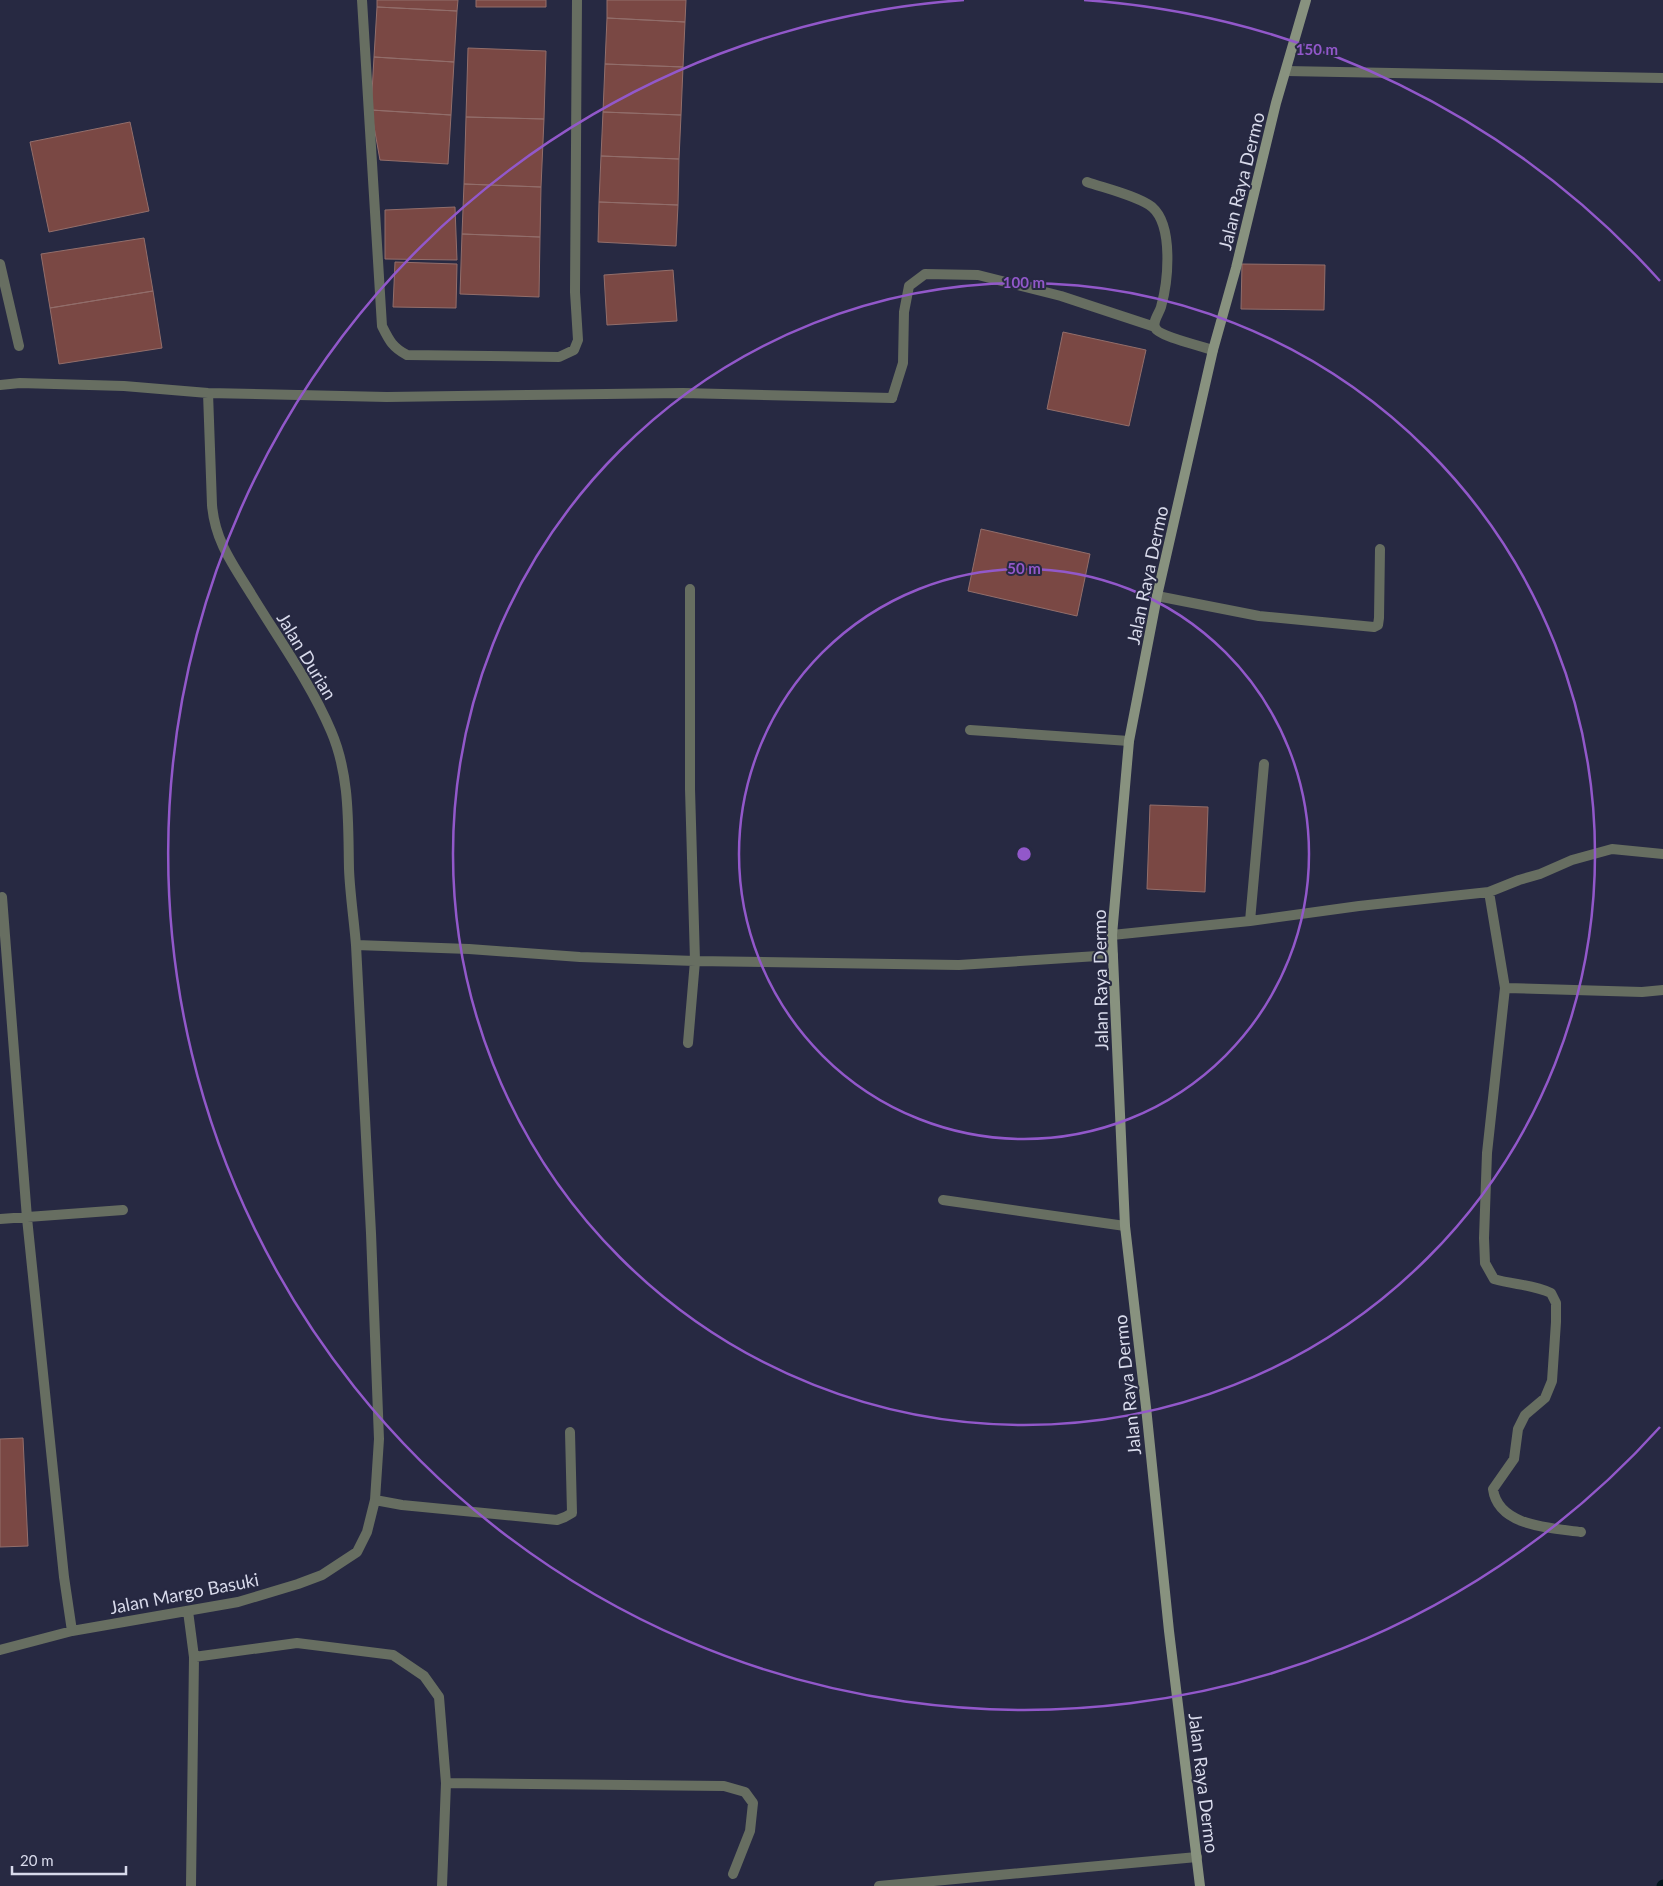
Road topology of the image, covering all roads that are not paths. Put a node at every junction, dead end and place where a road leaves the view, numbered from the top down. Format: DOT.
graph roads {
  1 [pos="362,0"];
  2 [pos="577,0"];
  3 [pos="1306,0"];
  4 [pos="1286,71"];
  5 [pos="1663,78"];
  6 [pos="1087,182"];
  7 [pos="0,264"];
  8 [pos="1154,327"];
  9 [pos="19,346"];
  10 [pos="1213,350"];
  11 [pos="0,385"];
  12 [pos="208,393"];
  13 [pos="1380,549"];
  14 [pos="690,589"];
  15 [pos="1157,596"];
  16 [pos="970,730"];
  17 [pos="1129,740"];
  18 [pos="1264,764"];
  19 [pos="1663,854"];
  20 [pos="1489,892"];
  21 [pos="2,897"];
  22 [pos="1250,921"];
  23 [pos="1112,935"];
  24 [pos="356,945"];
  25 [pos="1113,955"];
  26 [pos="695,961"];
  27 [pos="1504,988"];
  28 [pos="1663,990"];
  29 [pos="688,1043"];
  30 [pos="943,1200"];
  31 [pos="123,1210"];
  32 [pos="26,1218"];
  33 [pos="0,1219"];
  34 [pos="1125,1226"];
  35 [pos="570,1432"];
  36 [pos="375,1500"];
  37 [pos="1581,1532"];
  38 [pos="361,1543"];
  39 [pos="188,1611"];
  40 [pos="72,1631"];
  41 [pos="0,1650"];
  42 [pos="194,1657"];
  43 [pos="446,1783"];
  44 [pos="1197,1856"];
  45 [pos="734,1874"];
  46 [pos="190,1886"];
  47 [pos="442,1886"];
  48 [pos="879,1886"];
  49 [pos="1200,1886"];
  1 -- 2 [label="street"];
  3 -- 4 [label="street, Jalan Raya Dermo"];
  4 -- 5 [label="street"];
  4 -- 10 [label="street, Jalan Raya Dermo"];
  6 -- 8 [label="street"];
  7 -- 9 [label="street"];
  8 -- 10 [label="street"];
  8 -- 12 [label="street"];
  10 -- 15 [label="street, Jalan Raya Dermo"];
  11 -- 12 [label="street"];
  12 -- 24 [label="street, Jalan Durian"];
  13 -- 15 [label="street"];
  14 -- 26 [label="street"];
  15 -- 17 [label="street, Jalan Raya Dermo"];
  16 -- 17 [label="street"];
  17 -- 23 [label="street, Jalan Raya Dermo"];
  18 -- 22 [label="street"];
  19 -- 20 [label="street"];
  20 -- 22 [label="street"];
  20 -- 27 [label="street"];
  21 -- 32 [label="street"];
  22 -- 23 [label="street"];
  23 -- 25 [label="street, Jalan Raya Dermo"];
  24 -- 26 [label="street"];
  24 -- 36 [label="street, Jalan Durian"];
  25 -- 26 [label="street"];
  25 -- 34 [label="street, Jalan Raya Dermo"];
  26 -- 29 [label="street"];
  27 -- 28 [label="street"];
  27 -- 37 [label="street"];
  30 -- 34 [label="street"];
  31 -- 32 [label="street"];
  32 -- 33 [label="street"];
  32 -- 40 [label="street"];
  34 -- 44 [label="street, Jalan Raya Dermo"];
  35 -- 36 [label="street"];
  36 -- 38 [label="street, Jalan Durian"];
  38 -- 39 [label="street, Jalan Margo Basuki"];
  39 -- 40 [label="street, Jalan Margo Basuki"];
  39 -- 42 [label="street"];
  40 -- 41 [label="street, Jalan Margo Basuki"];
  42 -- 43 [label="street"];
  42 -- 46 [label="street"];
  43 -- 45 [label="street"];
  43 -- 47 [label="street"];
  44 -- 48 [label="street"];
  44 -- 49 [label="street, Jalan Raya Dermo"];
}
